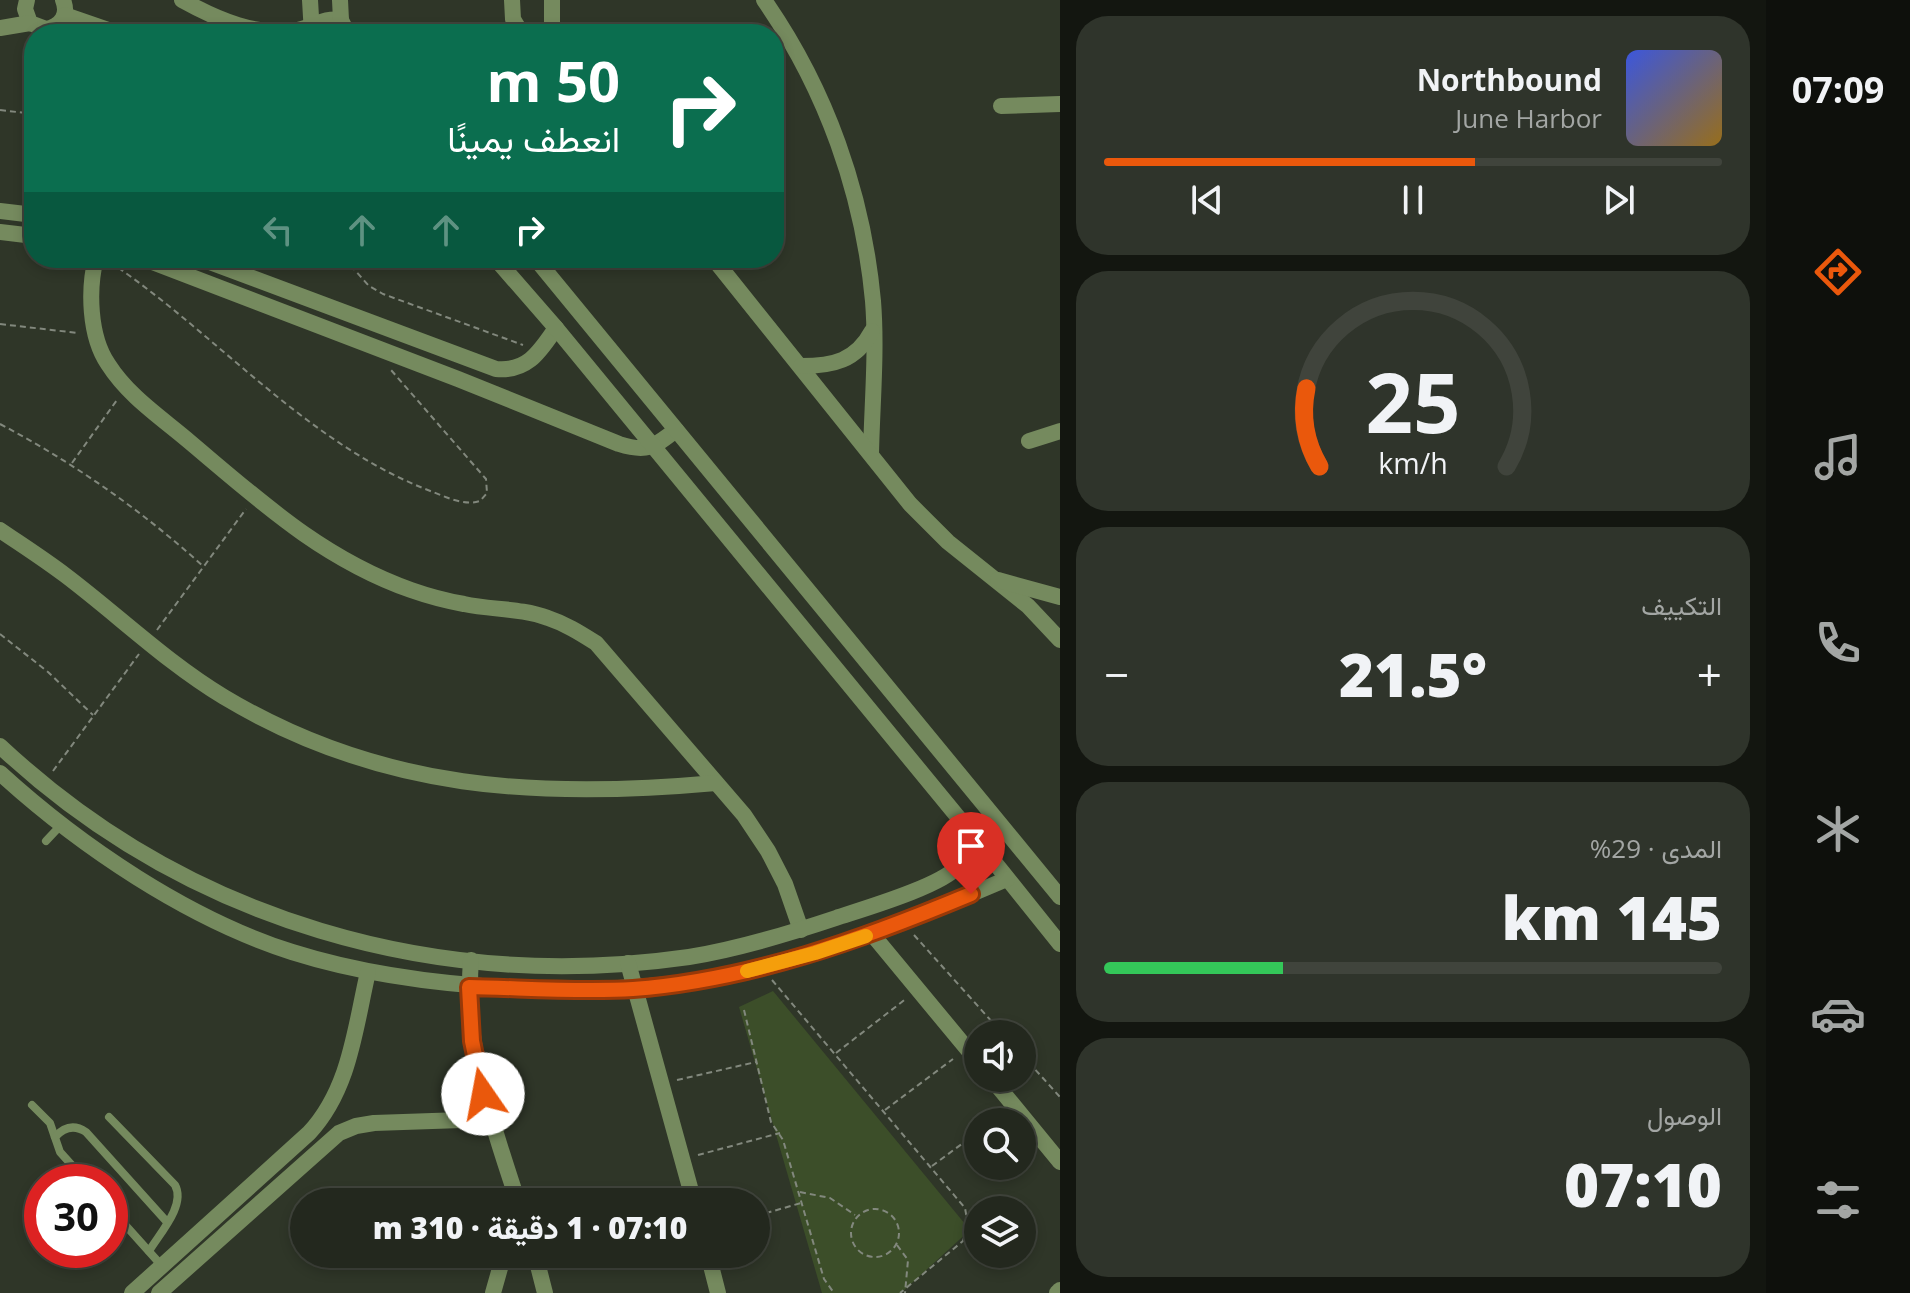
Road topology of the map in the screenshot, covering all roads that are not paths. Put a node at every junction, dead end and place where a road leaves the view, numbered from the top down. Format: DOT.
graph roads {
  1 [pos="27,0"];
  2 [pos="182,0"];
  3 [pos="310,0"];
  4 [pos="340,0"];
  5 [pos="512,0"];
  6 [pos="552,0"];
  7 [pos="764,0"];
  8 [pos="64,8"];
  9 [pos="30,23"];
  10 [pos="98,24"];
  11 [pos="235,24"];
  12 [pos="311,24"];
  13 [pos="344,24"];
  14 [pos="516,24"];
  15 [pos="552,24"];
  16 [pos="779,24"];
  17 [pos="0,28"];
  18 [pos="784,32"];
  19 [pos="1060,104"];
  20 [pos="1001,106"];
  21 [pos="0,211"];
  22 [pos="24,214"];
  23 [pos="0,232"];
  24 [pos="24,235"];
  25 [pos="94,268"];
  26 [pos="168,268"];
  27 [pos="225,268"];
  28 [pos="504,268"];
  29 [pos="543,268"];
  30 [pos="721,268"];
  31 [pos="556,328"];
  32 [pos="872,329"];
  33 [pos="464,359"];
  34 [pos="801,366"];
  35 [pos="496,369"];
  36 [pos="627,369"];
  37 [pos="458,379"];
  38 [pos="604,388"];
  39 [pos="488,391"];
  40 [pos="676,430"];
  41 [pos="1060,431"];
  42 [pos="1029,441"];
  43 [pos="653,447"];
  44 [pos="871,454"];
  45 [pos="0,530"];
  46 [pos="989,577"];
  47 [pos="1060,597"];
  48 [pos="1060,640"];
  49 [pos="0,746"];
  50 [pos="0,773"];
  51 [pos="716,783"];
  52 [pos="62,825"];
  53 [pos="971,833"];
  54 [pos="46,841"];
  55 [pos="1007,879"];
  56 [pos="907,893"];
  57 [pos="1060,897"];
  58 [pos="911,919"];
  59 [pos="801,930"];
  60 [pos="872,934"];
  61 [pos="1060,944"];
  62 [pos="471,960"];
  63 [pos="628,963"];
  64 [pos="368,972"];
  65 [pos="469,987"];
  66 [pos="633,989"];
  67 [pos="964,1046"];
  68 [pos="1002,1092"];
  69 [pos="32,1105"];
  70 [pos="109,1117"];
  71 [pos="491,1119"];
  72 [pos="55,1137"];
  73 [pos="1060,1162"];
  74 [pos="71,1164"];
  75 [pos="513,1188"];
  76 [pos="690,1188"];
  77 [pos="167,1222"];
  78 [pos="128,1228"];
  79 [pos="149,1251"];
  80 [pos="162,1266"];
  81 [pos="500,1268"];
  82 [pos="539,1268"];
  83 [pos="712,1268"];
  84 [pos="132,1293"];
  85 [pos="159,1293"];
  86 [pos="493,1293"];
  87 [pos="545,1293"];
  88 [pos="718,1293"];
  1 -- 9 [label="street"];
  2 -- 11 [label="street"];
  3 -- 12 [label="street"];
  4 -- 13 [label="street"];
  5 -- 14 [label="street"];
  6 -- 15 [label="street"];
  7 -- 16 [label="street"];
  8 -- 10 [label="street"];
  9 -- 17 [label="street"];
  18 -- 32 [label="street"];
  19 -- 20 [label="street"];
  21 -- 22 [label="street"];
  23 -- 24 [label="street"];
  25 -- 51 [label="street"];
  26 -- 37 [label="street"];
  27 -- 33 [label="street"];
  28 -- 31 [label="street"];
  29 -- 36 [label="street"];
  30 -- 34 [label="street"];
  31 -- 35 [label="street"];
  31 -- 38 [label="street"];
  32 -- 34 [label="street"];
  32 -- 44 [label="street"];
  33 -- 35 [label="street"];
  33 -- 37 [label="street"];
  34 -- 44 [label="street"];
  35 -- 39 [label="street"];
  36 -- 38 [label="street"];
  36 -- 40 [label="street"];
  37 -- 39 [label="street"];
  38 -- 43 [label="street"];
  39 -- 43 [label="street"];
  40 -- 43 [label="street"];
  40 -- 57 [label="street"];
  41 -- 42 [label="street"];
  43 -- 53 [label="street"];
  44 -- 46 [label="street"];
  45 -- 51 [label="street"];
  46 -- 47 [label="street"];
  46 -- 48 [label="street"];
  49 -- 62 [label="street"];
  50 -- 52 [label="street"];
  51 -- 59 [label="street"];
  52 -- 54 [label="lane"];
  52 -- 64 [label="street"];
  53 -- 55 [label="street"];
  53 -- 56 [label="street"];
  55 -- 58 [label="street"];
  55 -- 61 [label="street"];
  56 -- 58 [label="street"];
  56 -- 59 [label="street"];
  58 -- 60 [label="street"];
  59 -- 63 [label="street"];
  60 -- 66 [label="street"];
  60 -- 67 [label="street"];
  62 -- 63 [label="street"];
  62 -- 65 [label="street"];
  63 -- 66 [label="street"];
  64 -- 65 [label="street"];
  64 -- 80 [label="street"];
  65 -- 66 [label="street"];
  65 -- 71 [label="street"];
  66 -- 76 [label="street"];
  68 -- 73 [label="street"];
  69 -- 72 [label="lane"];
  70 -- 77 [label="lane"];
  71 -- 75 [label="street"];
  71 -- 85 [label="street"];
  72 -- 74 [label="lane"];
  72 -- 77 [label="lane"];
  77 -- 79 [label="lane"];
  78 -- 79 [label="lane"];
  79 -- 80 [label="lane"];
  80 -- 84 [label="street"];
  81 -- 86 [label="street"];
  82 -- 87 [label="street"];
  83 -- 88 [label="street"];
}
